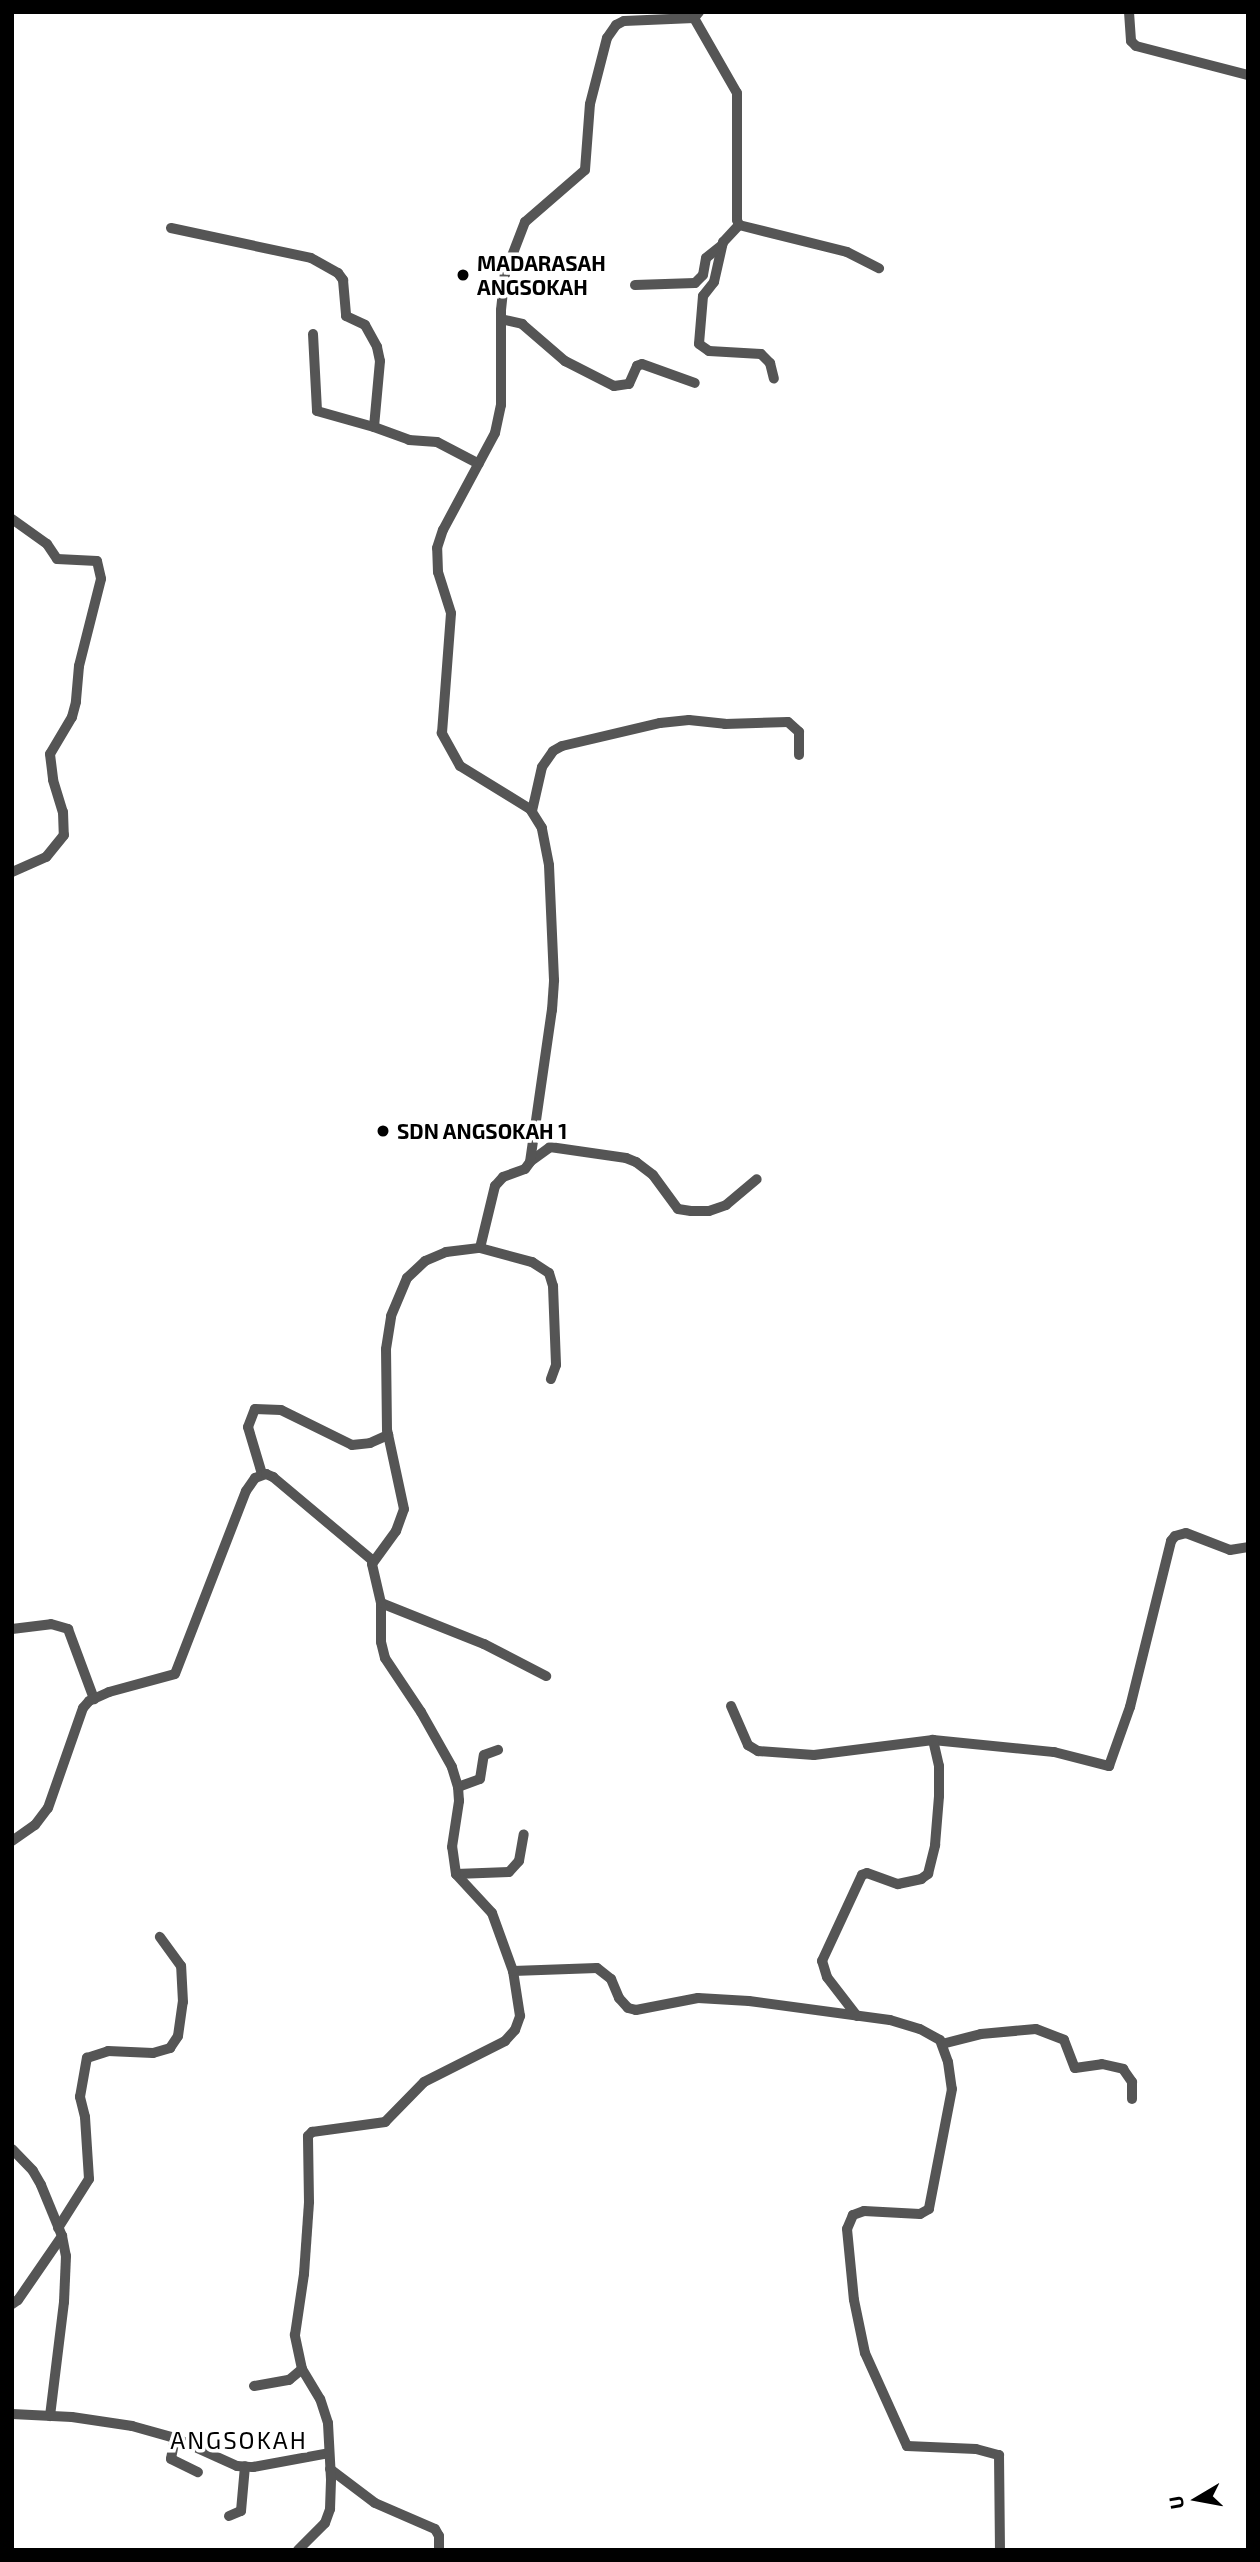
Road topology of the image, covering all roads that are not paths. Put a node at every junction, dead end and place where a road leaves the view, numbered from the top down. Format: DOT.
graph roads {
  1 [pos="1129,12"];
  2 [pos="697,15"];
  3 [pos="1248,75"];
  4 [pos="740,225"];
  5 [pos="171,228"];
  6 [pos="722,245"];
  7 [pos="879,268"];
  8 [pos="635,285"];
  9 [pos="501,319"];
  10 [pos="313,334"];
  11 [pos="774,379"];
  12 [pos="695,383"];
  13 [pos="374,427"];
  14 [pos="480,464"];
  15 [pos="12,519"];
  16 [pos="799,755"];
  17 [pos="532,811"];
  18 [pos="12,872"];
  19 [pos="531,1161"];
  20 [pos="757,1179"];
  21 [pos="480,1248"];
  22 [pos="551,1380"];
  23 [pos="388,1435"];
  24 [pos="262,1474"];
  25 [pos="1248,1547"];
  26 [pos="373,1561"];
  27 [pos="381,1603"];
  28 [pos="12,1629"];
  29 [pos="546,1676"];
  30 [pos="93,1699"];
  31 [pos="731,1706"];
  32 [pos="933,1740"];
  33 [pos="498,1750"];
  34 [pos="458,1787"];
  35 [pos="524,1834"];
  36 [pos="12,1841"];
  37 [pos="456,1874"];
  38 [pos="160,1937"];
  39 [pos="513,1971"];
  40 [pos="856,2015"];
  41 [pos="942,2044"];
  42 [pos="1132,2099"];
  43 [pos="12,2150"];
  44 [pos="60,2232"];
  45 [pos="12,2304"];
  46 [pos="302,2369"];
  47 [pos="254,2386"];
  48 [pos="12,2414"];
  49 [pos="51,2416"];
  50 [pos="175,2438"];
  51 [pos="329,2453"];
  52 [pos="245,2466"];
  53 [pos="330,2469"];
  54 [pos="198,2472"];
  55 [pos="323,2488"];
  56 [pos="330,2509"];
  57 [pos="229,2516"];
  58 [pos="298,2550"];
  59 [pos="439,2550"];
  60 [pos="1000,2550"];
  1 -- 3 [label="street"];
  2 -- 4 [label="street"];
  2 -- 9 [label="street"];
  4 -- 6 [label="street"];
  4 -- 7 [label="street"];
  5 -- 13 [label="street"];
  6 -- 8 [label="street"];
  6 -- 11 [label="street"];
  9 -- 12 [label="street"];
  9 -- 14 [label="street"];
  10 -- 13 [label="street"];
  13 -- 14 [label="street"];
  14 -- 17 [label="street"];
  15 -- 18 [label="street"];
  16 -- 17 [label="street"];
  17 -- 19 [label="street"];
  19 -- 20 [label="street"];
  19 -- 21 [label="street"];
  21 -- 22 [label="street"];
  21 -- 23 [label="street"];
  23 -- 24 [label="street"];
  23 -- 26 [label="street"];
  24 -- 26 [label="street"];
  24 -- 30 [label="street"];
  25 -- 32 [label="street"];
  26 -- 27 [label="street"];
  27 -- 29 [label="street"];
  27 -- 34 [label="street"];
  28 -- 30 [label="street"];
  30 -- 36 [label="street"];
  31 -- 32 [label="street"];
  32 -- 40 [label="street"];
  33 -- 34 [label="street"];
  34 -- 37 [label="street"];
  35 -- 37 [label="street"];
  37 -- 39 [label="street"];
  38 -- 44 [label="street"];
  39 -- 40 [label="street"];
  39 -- 46 [label="street"];
  40 -- 41 [label="street"];
  41 -- 42 [label="street"];
  41 -- 60 [label="street"];
  43 -- 44 [label="street"];
  44 -- 45 [label="street"];
  44 -- 49 [label="street"];
  46 -- 47 [label="street"];
  46 -- 51 [label="street"];
  48 -- 49 [label="street"];
  49 -- 50 [label="street"];
  50 -- 52 [label="street"];
  50 -- 54 [label="street"];
  51 -- 52 [label="street"];
  51 -- 53 [label="street"];
  52 -- 57 [label="street"];
  53 -- 56 [label="street"];
  53 -- 59 [label="street"];
  55 -- 56 [label="street"];
  56 -- 58 [label="street"];
}
